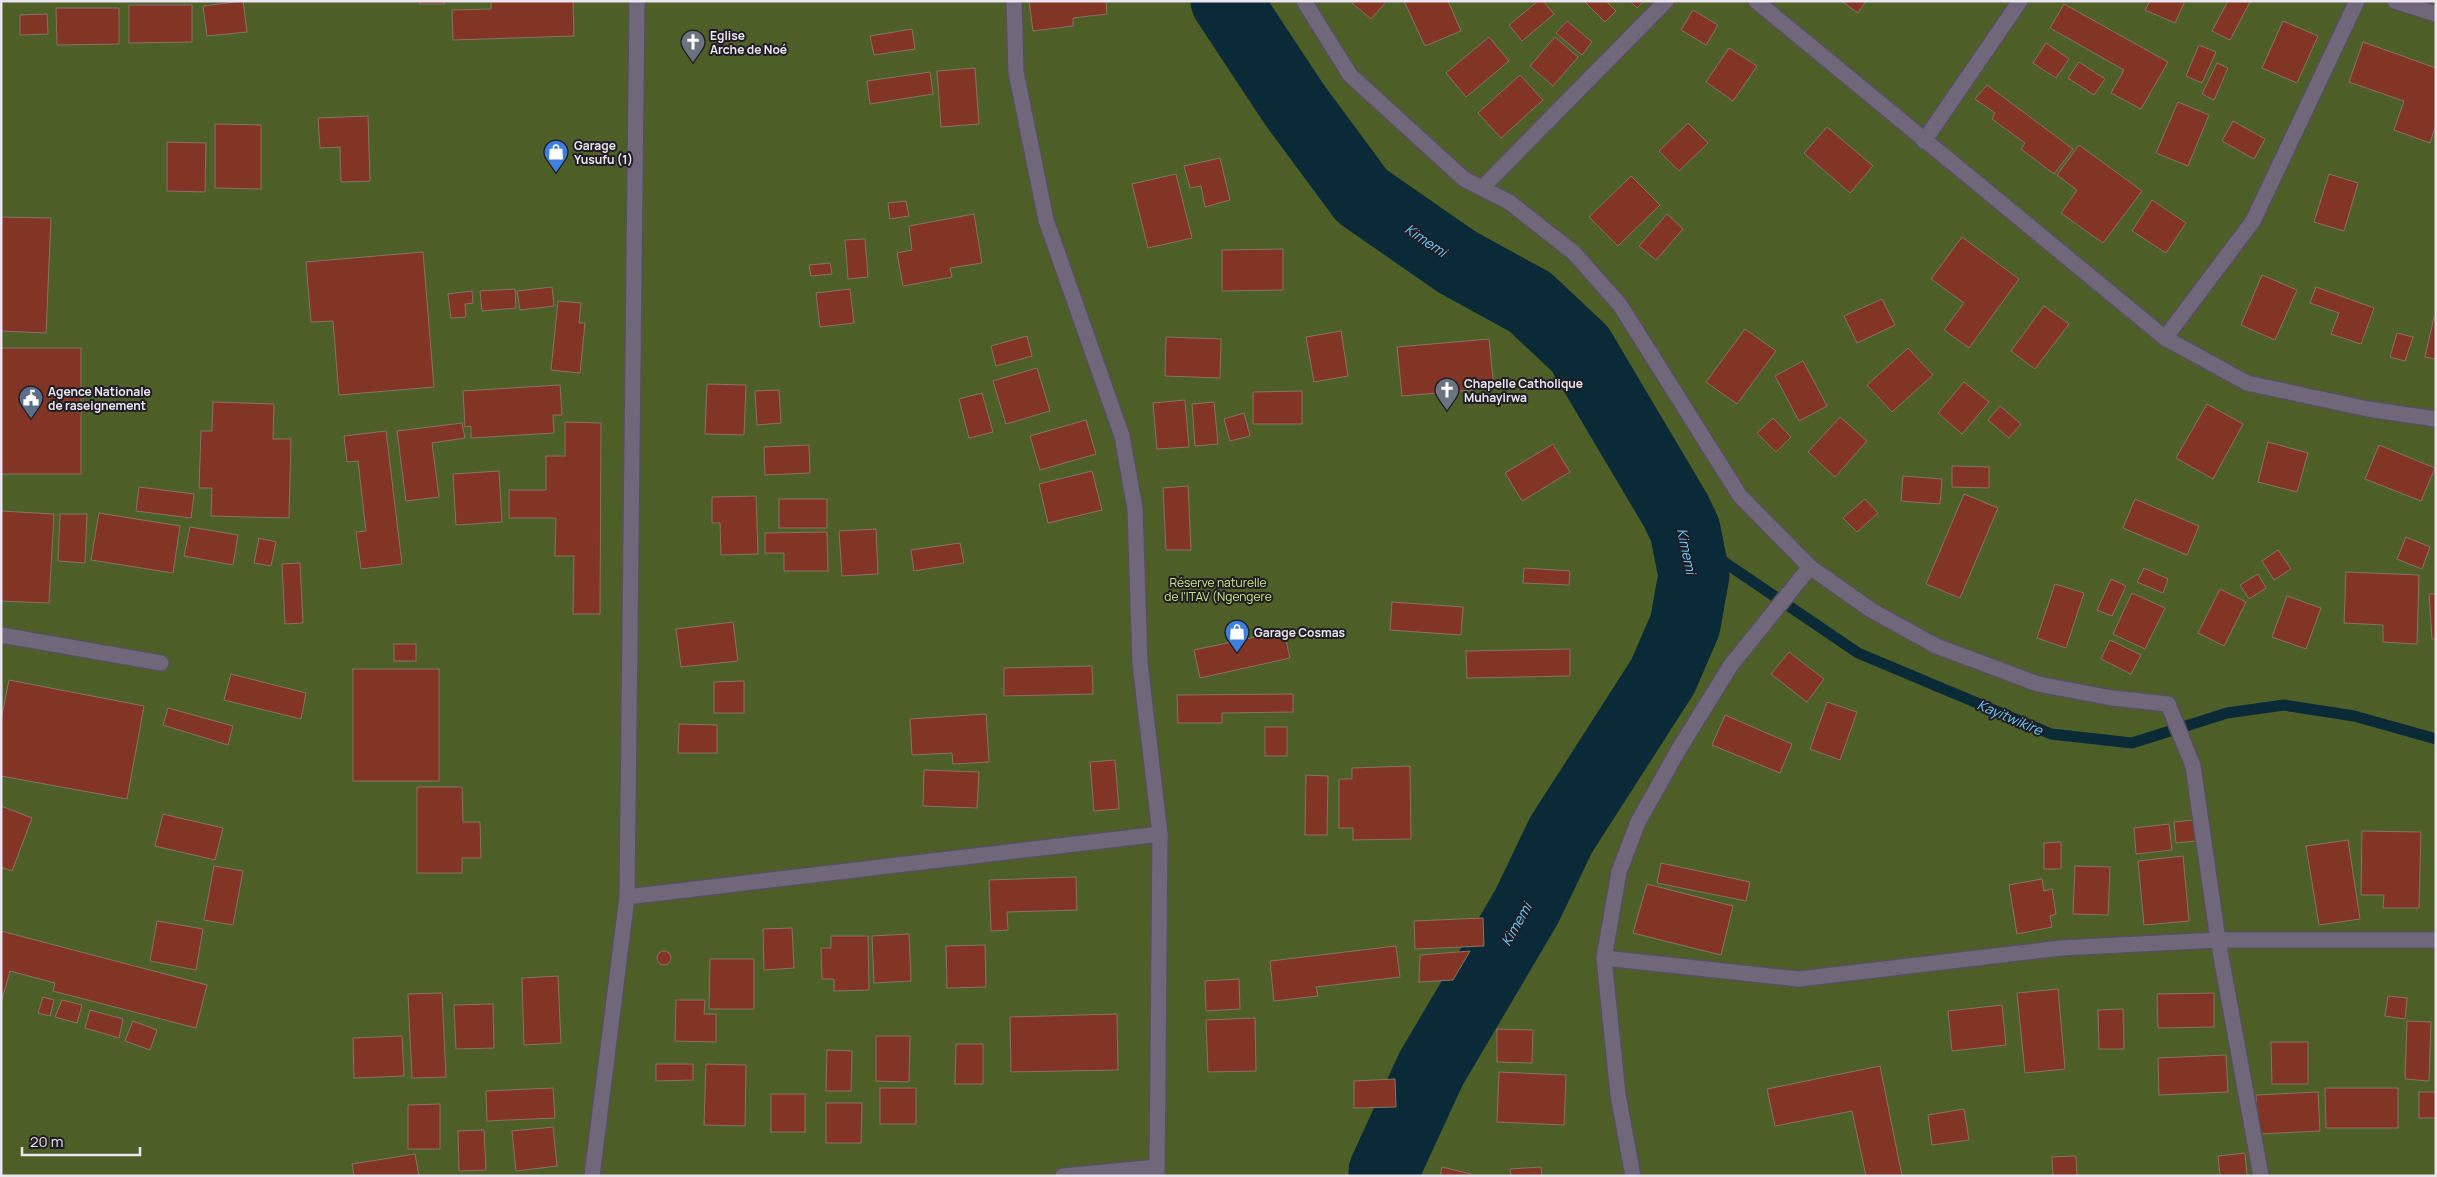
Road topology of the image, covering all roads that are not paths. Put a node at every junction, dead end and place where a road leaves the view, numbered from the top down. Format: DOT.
graph roads {
  1 [pos="637,1"];
  2 [pos="1014,1"];
  3 [pos="1304,1"];
  4 [pos="1666,1"];
  5 [pos="1756,1"];
  6 [pos="2020,1"];
  7 [pos="2357,1"];
  8 [pos="2395,1"];
  9 [pos="2436,14"];
  10 [pos="1924,141"];
  11 [pos="1482,188"];
  12 [pos="2164,338"];
  13 [pos="2436,419"];
  14 [pos="1810,567"];
  15 [pos="1,635"];
  16 [pos="161,663"];
  17 [pos="1160,834"];
  18 [pos="627,897"];
  19 [pos="2218,940"];
  20 [pos="2436,940"];
  21 [pos="1604,958"];
  22 [pos="1157,1172"];
  23 [pos="592,1176"];
  24 [pos="1063,1176"];
  25 [pos="1633,1176"];
  26 [pos="2261,1176"];
  1 -- 18 [label="street"];
  2 -- 17 [label="street"];
  3 -- 11 [label="street"];
  4 -- 11 [label="street"];
  5 -- 10 [label="street"];
  6 -- 10 [label="street"];
  7 -- 12 [label="street"];
  8 -- 9 [label="street"];
  10 -- 12 [label="street"];
  11 -- 14 [label="street"];
  12 -- 13 [label="street"];
  14 -- 19 [label="street"];
  14 -- 21 [label="street"];
  15 -- 16 [label="street"];
  17 -- 18 [label="street"];
  17 -- 22 [label="street"];
  18 -- 23 [label="street"];
  19 -- 20 [label="street"];
  19 -- 21 [label="street"];
  19 -- 26 [label="street"];
  21 -- 25 [label="street"];
  22 -- 24 [label="street"];
}
